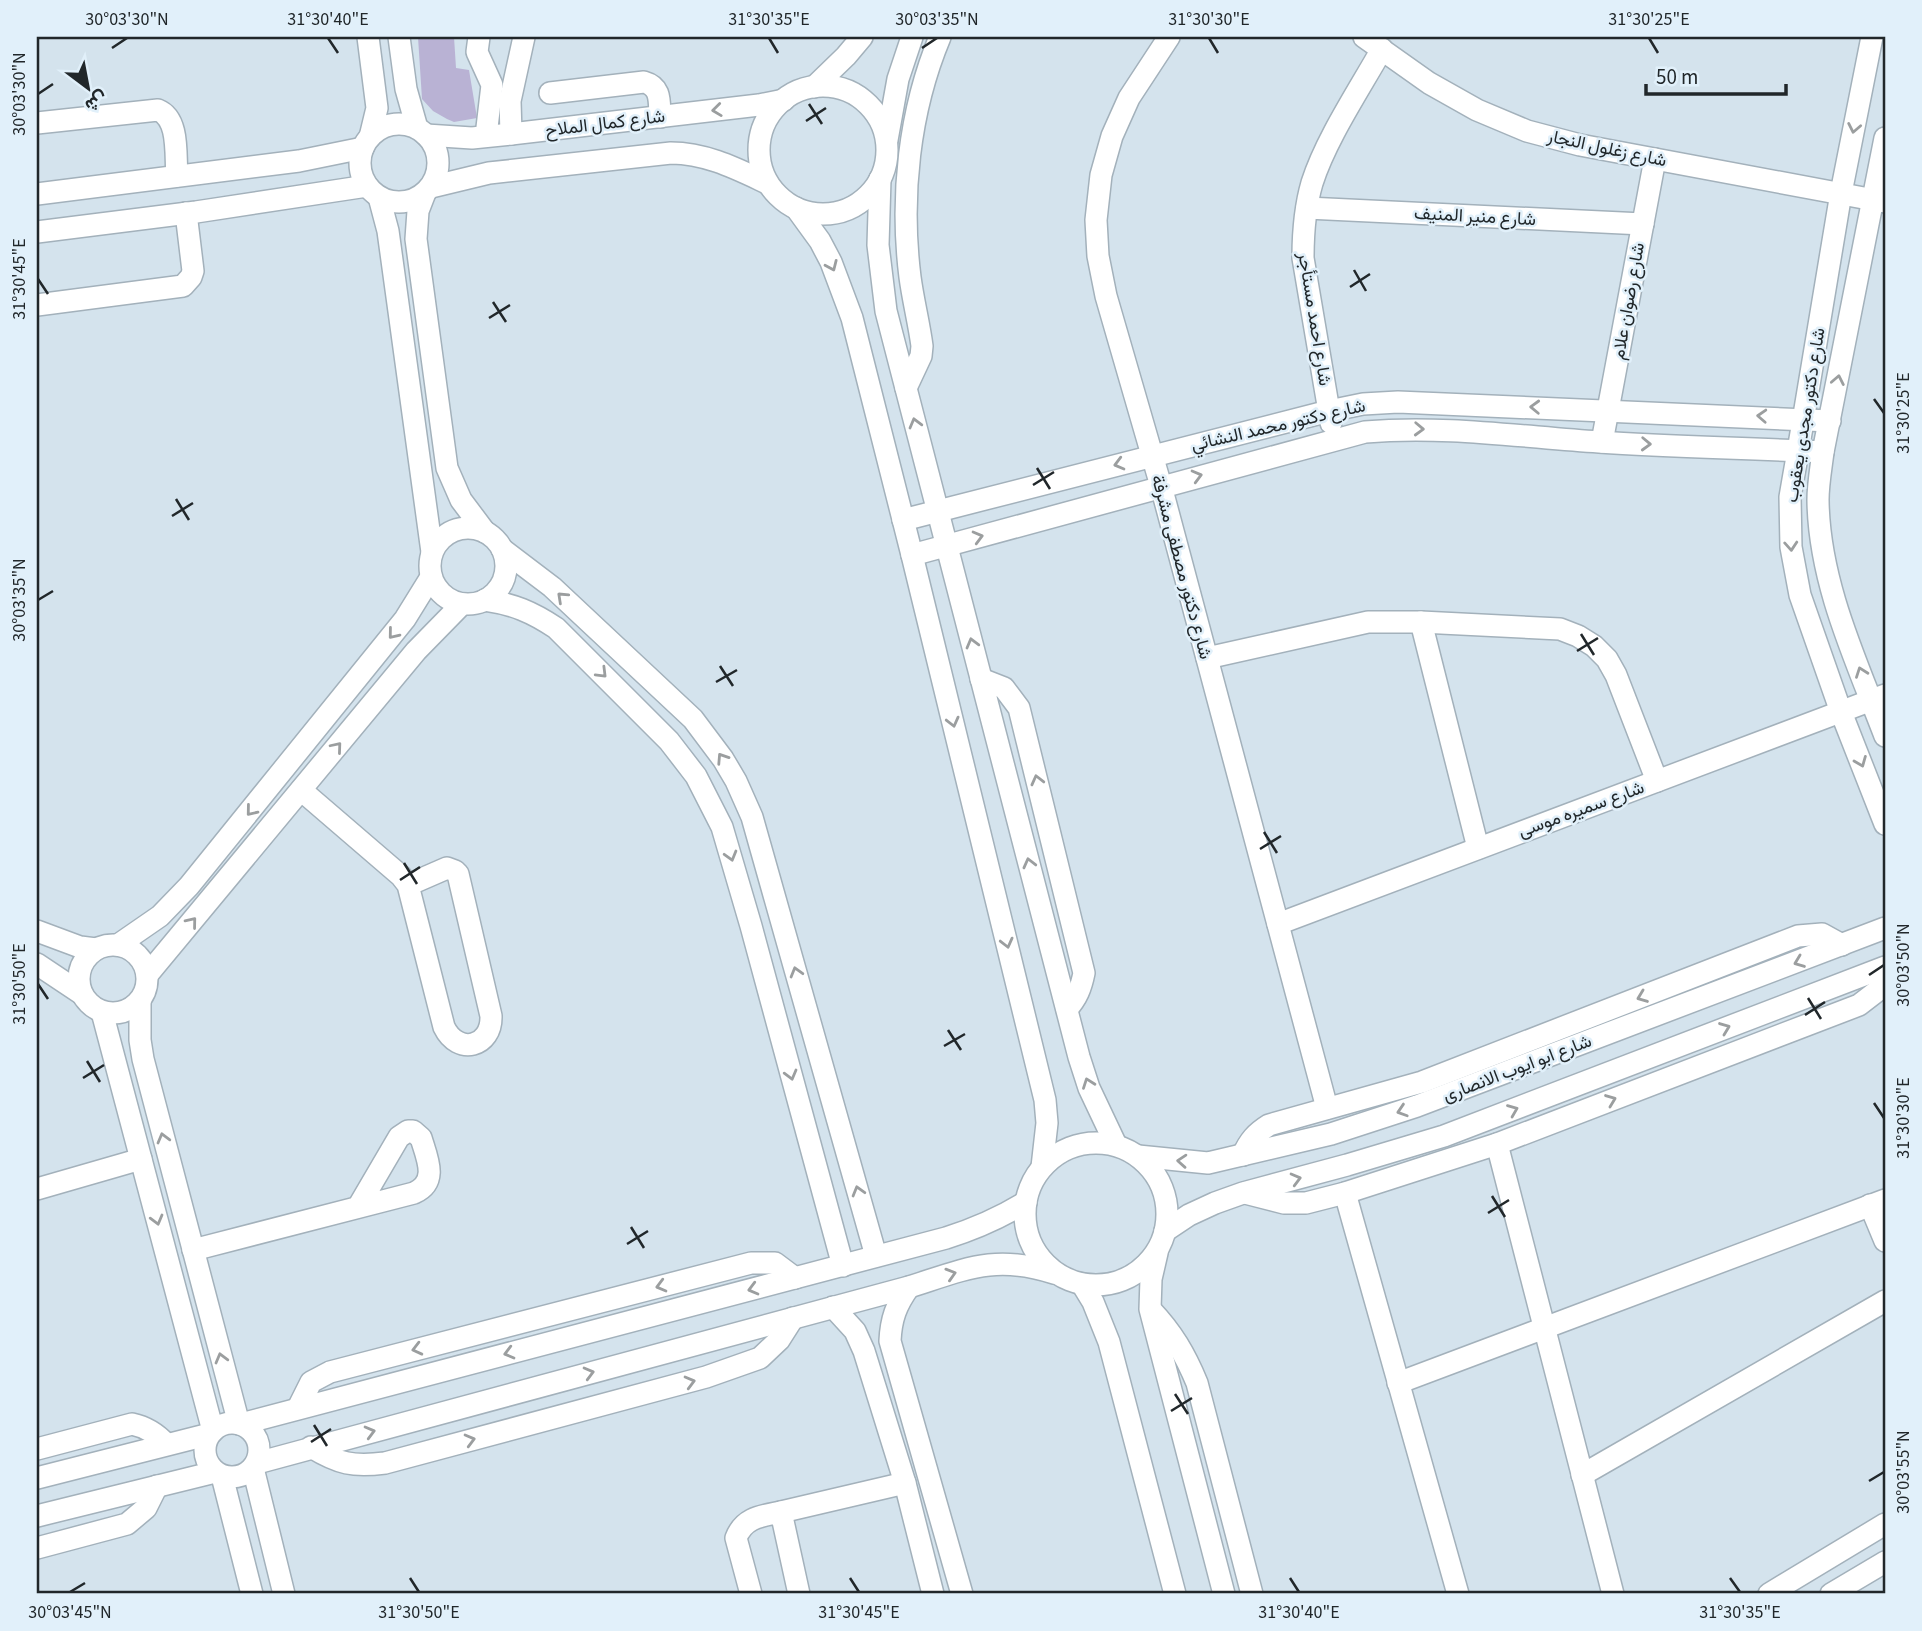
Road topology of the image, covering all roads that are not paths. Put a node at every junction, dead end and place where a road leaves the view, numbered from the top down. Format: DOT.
graph roads {
  1 [pos="368,37"];
  2 [pos="479,37"];
  3 [pos="524,37"];
  4 [pos="862,37"];
  5 [pos="912,37"];
  6 [pos="940,37"];
  7 [pos="1169,37"];
  8 [pos="1364,37"];
  9 [pos="1872,37"];
  10 [pos="399,38"];
  11 [pos="1382,49"];
  12 [pos="481,62"];
  13 [pos="517,67"];
  14 [pos="814,87"];
  15 [pos="550,93"];
  16 [pos="784,100"];
  17 [pos="660,117"];
  18 [pos="37,123"];
  19 [pos="421,132"];
  20 [pos="511,134"];
  21 [pos="486,136"];
  22 [pos="1885,138"];
  23 [pos="886,142"];
  24 [pos="366,143"];
  25 [pos="1654,159"];
  26 [pos="177,176"];
  27 [pos="880,178"];
  28 [pos="767,183"];
  29 [pos="428,190"];
  30 [pos="373,191"];
  31 [pos="1841,193"];
  32 [pos="37,194"];
  33 [pos="1879,200"];
  34 [pos="796,208"];
  35 [pos="1307,208"];
  36 [pos="186,213"];
  37 [pos="1643,223"];
  38 [pos="37,232"];
  39 [pos="37,305"];
  40 [pos="905,388"];
  41 [pos="1608,410"];
  42 [pos="1329,411"];
  43 [pos="1803,418"];
  44 [pos="1830,421"];
  45 [pos="1334,439"];
  46 [pos="1602,442"];
  47 [pos="1798,451"];
  48 [pos="1823,452"];
  49 [pos="1152,455"];
  50 [pos="1161,486"];
  51 [pos="938,512"];
  52 [pos="903,520"];
  53 [pos="485,532"];
  54 [pos="947,545"];
  55 [pos="502,550"];
  56 [pos="432,552"];
  57 [pos="912,555"];
  58 [pos="431,577"];
  59 [pos="485,600"];
  60 [pos="462,604"];
  61 [pos="1421,622"];
  62 [pos="1207,658"];
  63 [pos="981,679"];
  64 [pos="1878,698"];
  65 [pos="1841,712"];
  66 [pos="1885,736"];
  67 [pos="1657,781"];
  68 [pos="301,790"];
  69 [pos="1885,824"];
  70 [pos="1478,848"];
  71 [pos="408,885"];
  72 [pos="1278,924"];
  73 [pos="1885,928"];
  74 [pos="37,931"];
  75 [pos="118,945"];
  76 [pos="1843,945"];
  77 [pos="96,949"];
  78 [pos="37,964"];
  79 [pos="1885,967"];
  80 [pos="148,974"];
  81 [pos="1885,985"];
  82 [pos="82,994"];
  83 [pos="140,1002"];
  84 [pos="1067,1009"];
  85 [pos="102,1012"];
  86 [pos="1327,1108"];
  87 [pos="1497,1144"];
  88 [pos="1116,1145"];
  89 [pos="1243,1155"];
  90 [pos="1138,1156"];
  91 [pos="141,1159"];
  92 [pos="1042,1167"];
  93 [pos="37,1189"];
  94 [pos="1243,1193"];
  95 [pos="1345,1193"];
  96 [pos="1027,1202"];
  97 [pos="1878,1203"];
  98 [pos="358,1207"];
  99 [pos="1162,1240"];
  100 [pos="1885,1241"];
  101 [pos="193,1250"];
  102 [pos="876,1256"];
  103 [pos="843,1266"];
  104 [pos="1055,1273"];
  105 [pos="1082,1284"];
  106 [pos="909,1287"];
  107 [pos="1885,1301"];
  108 [pos="833,1307"];
  109 [pos="1150,1308"];
  110 [pos="793,1318"];
  111 [pos="1544,1328"];
  112 [pos="1398,1383"];
  113 [pos="240,1424"];
  114 [pos="211,1432"];
  115 [pos="166,1444"];
  116 [pos="311,1447"];
  117 [pos="37,1449"];
  118 [pos="255,1465"];
  119 [pos="218,1474"];
  120 [pos="1582,1475"];
  121 [pos="37,1478"];
  122 [pos="905,1483"];
  123 [pos="157,1486"];
  124 [pos="781,1512"];
  125 [pos="37,1517"];
  126 [pos="1885,1524"];
  127 [pos="37,1548"];
  128 [pos="1885,1562"];
  129 [pos="252,1594"];
  130 [pos="284,1594"];
  131 [pos="751,1594"];
  132 [pos="799,1594"];
  133 [pos="933,1594"];
  134 [pos="961,1594"];
  135 [pos="1175,1594"];
  136 [pos="1224,1594"];
  137 [pos="1252,1594"];
  138 [pos="1458,1594"];
  139 [pos="1613,1594"];
  140 [pos="1769,1594"];
  141 [pos="1831,1594"];
  1 -- 24 [label="street"];
  2 -- 12 [label="street"];
  3 -- 13 [label="street"];
  4 -- 14 [label="street"];
  5 -- 23 [label="street"];
  6 -- 40 [label="street"];
  7 -- 49 [label="street, شارع دكتور مصطفى مشرفة"];
  8 -- 11 [label="street, شارع زغلول النجار"];
  9 -- 31 [label="street, شارع دكتور مجدى يعقوب, one-way"];
  10 -- 19 [label="street"];
  11 -- 25 [label="street, شارع زغلول النجار"];
  11 -- 35 [label="street, شارع احمد مستأجر"];
  12 -- 13 [label="street"];
  12 -- 21 [label="street"];
  13 -- 20 [label="street"];
  14 -- 16 [label="street"];
  14 -- 23 [label="street"];
  15 -- 17 [label="street"];
  16 -- 17 [label="street, شارع كمال الملاح, one-way"];
  16 -- 28 [label="street"];
  17 -- 20 [label="street, شارع كمال الملاح"];
  18 -- 26 [label="street"];
  19 -- 21 [label="street, شارع كمال الملاح"];
  19 -- 24 [label="street"];
  19 -- 29 [label="street"];
  20 -- 21 [label="street, شارع كمال الملاح"];
  22 -- 33 [label="street, شارع دكتور مجدى يعقوب"];
  23 -- 27 [label="street"];
  24 -- 26 [label="street"];
  24 -- 30 [label="street"];
  25 -- 31 [label="street, شارع زغلول النجار"];
  25 -- 37 [label="street, شارع رضوان علام"];
  26 -- 32 [label="street"];
  27 -- 34 [label="street"];
  27 -- 40 [label="street"];
  28 -- 29 [label="street, شارع كمال الملاح"];
  28 -- 34 [label="street"];
  29 -- 30 [label="street"];
  29 -- 53 [label="street"];
  30 -- 36 [label="street"];
  30 -- 56 [label="street"];
  31 -- 33 [label="street, شارع زغلول النجار"];
  31 -- 43 [label="street, شارع دكتور مجدى يعقوب"];
  44 -- 33 [label="street, شارع دكتور مجدى يعقوب, one-way"];
  34 -- 52 [label="street, one-way"];
  35 -- 37 [label="street, شارع منير المنيف"];
  35 -- 42 [label="street, شارع احمد مستأجر"];
  36 -- 38 [label="street"];
  36 -- 39 [label="street"];
  37 -- 41 [label="street, شارع رضوان علام"];
  51 -- 40 [label="street, one-way"];
  41 -- 42 [label="street, شارع دكتور محمد النشائي, one-way"];
  43 -- 41 [label="street, شارع دكتور محمد النشائي, one-way"];
  41 -- 46 [label="street, شارع رضوان علام"];
  42 -- 45 [label="street, شارع احمد مستأجر"];
  42 -- 49 [label="street, شارع دكتور محمد النشائي"];
  43 -- 44 [label="street, شارع دكتور محمد النشائي"];
  43 -- 47 [label="street, شارع دكتور مجدى يعقوب"];
  44 -- 48 [label="street, شارع دكتور مجدى يعقوب"];
  45 -- 46 [label="street, شارع دكتور محمد النشائي, one-way"];
  50 -- 45 [label="street, شارع دكتور محمد النشائي, one-way"];
  46 -- 47 [label="street, شارع دكتور محمد النشائي, one-way"];
  47 -- 48 [label="street, شارع دكتور محمد النشائي"];
  47 -- 65 [label="street, شارع دكتور مجدى يعقوب, one-way"];
  64 -- 48 [label="street, شارع دكتور مجدى يعقوب, one-way"];
  49 -- 50 [label="street, شارع دكتور مصطفى مشرفة"];
  49 -- 51 [label="street, شارع دكتور محمد النشائي, one-way"];
  54 -- 50 [label="street, شارع دكتور محمد النشائي, one-way"];
  50 -- 62 [label="street, شارع دكتور مصطفى مشرفة"];
  51 -- 52 [label="street, شارع دكتور محمد النشائي"];
  51 -- 54 [label="street"];
  52 -- 57 [label="street"];
  53 -- 55 [label="street"];
  53 -- 56 [label="street"];
  54 -- 57 [label="street, شارع دكتور محمد النشائي"];
  63 -- 54 [label="street, one-way"];
  55 -- 59 [label="street"];
  102 -- 55 [label="street, one-way"];
  56 -- 58 [label="street"];
  57 -- 92 [label="street, one-way"];
  58 -- 60 [label="street"];
  58 -- 75 [label="street, one-way"];
  59 -- 60 [label="street"];
  59 -- 103 [label="street, one-way"];
  68 -- 60 [label="street, one-way"];
  61 -- 62 [label="street"];
  61 -- 67 [label="street"];
  61 -- 70 [label="street"];
  62 -- 72 [label="street, شارع دكتور مصطفى مشرفة"];
  84 -- 63 [label="street, one-way"];
  84 -- 63 [label="street, one-way"];
  64 -- 65 [label="street, شارع سميره موسى"];
  64 -- 66 [label="street, شارع دكتور مجدى يعقوب"];
  65 -- 67 [label="street, شارع سميره موسى"];
  65 -- 69 [label="street, شارع دكتور مجدى يعقوب, one-way"];
  67 -- 70 [label="street, شارع سميره موسى"];
  68 -- 71 [label="street"];
  80 -- 68 [label="street, one-way"];
  70 -- 72 [label="street, شارع سميره موسى"];
  71 -- 71 [label="street"];
  72 -- 86 [label="street, شارع دكتور مصطفى مشرفة"];
  73 -- 76 [label="street, شارع ابو ايوب الانصارى"];
  74 -- 77 [label="street"];
  75 -- 77 [label="street"];
  75 -- 80 [label="street"];
  76 -- 86 [label="street, one-way"];
  76 -- 89 [label="street, شارع ابو ايوب الانصارى, one-way"];
  77 -- 82 [label="street"];
  78 -- 82 [label="street"];
  94 -- 79 [label="street, one-way"];
  80 -- 83 [label="street"];
  87 -- 81 [label="street, one-way"];
  82 -- 85 [label="street"];
  83 -- 85 [label="street"];
  101 -- 83 [label="street, one-way"];
  88 -- 84 [label="street, one-way"];
  85 -- 91 [label="street"];
  86 -- 89 [label="street"];
  87 -- 95 [label="street"];
  87 -- 111 [label="street"];
  88 -- 90 [label="street"];
  88 -- 92 [label="street"];
  89 -- 90 [label="street, شارع ابو ايوب الانصارى, one-way"];
  90 -- 99 [label="street"];
  91 -- 93 [label="street"];
  91 -- 114 [label="street, one-way"];
  92 -- 96 [label="street"];
  94 -- 95 [label="street"];
  94 -- 99 [label="street"];
  95 -- 112 [label="street"];
  96 -- 102 [label="street"];
  96 -- 104 [label="street"];
  97 -- 100 [label="street"];
  97 -- 111 [label="street"];
  98 -- 101 [label="street"];
  99 -- 105 [label="street"];
  99 -- 109 [label="street"];
  113 -- 101 [label="street, one-way"];
  102 -- 103 [label="street"];
  103 -- 113 [label="street, one-way"];
  104 -- 105 [label="street"];
  106 -- 104 [label="street, one-way"];
  105 -- 135 [label="street"];
  106 -- 108 [label="street"];
  106 -- 134 [label="street"];
  107 -- 120 [label="street"];
  108 -- 110 [label="street"];
  108 -- 122 [label="street"];
  109 -- 136 [label="street"];
  109 -- 137 [label="street"];
  116 -- 110 [label="street, one-way"];
  116 -- 110 [label="street, one-way"];
  111 -- 112 [label="street"];
  111 -- 120 [label="street"];
  112 -- 138 [label="street"];
  113 -- 114 [label="street"];
  113 -- 118 [label="street"];
  114 -- 115 [label="street"];
  114 -- 119 [label="street"];
  115 -- 117 [label="street"];
  115 -- 121 [label="street"];
  116 -- 118 [label="street"];
  118 -- 119 [label="street"];
  118 -- 130 [label="street"];
  119 -- 123 [label="street"];
  119 -- 129 [label="street"];
  120 -- 139 [label="street"];
  122 -- 124 [label="street"];
  122 -- 133 [label="street"];
  123 -- 125 [label="street"];
  123 -- 127 [label="street"];
  124 -- 131 [label="street"];
  124 -- 132 [label="street"];
  126 -- 140 [label="street"];
  128 -- 141 [label="street"];
}
